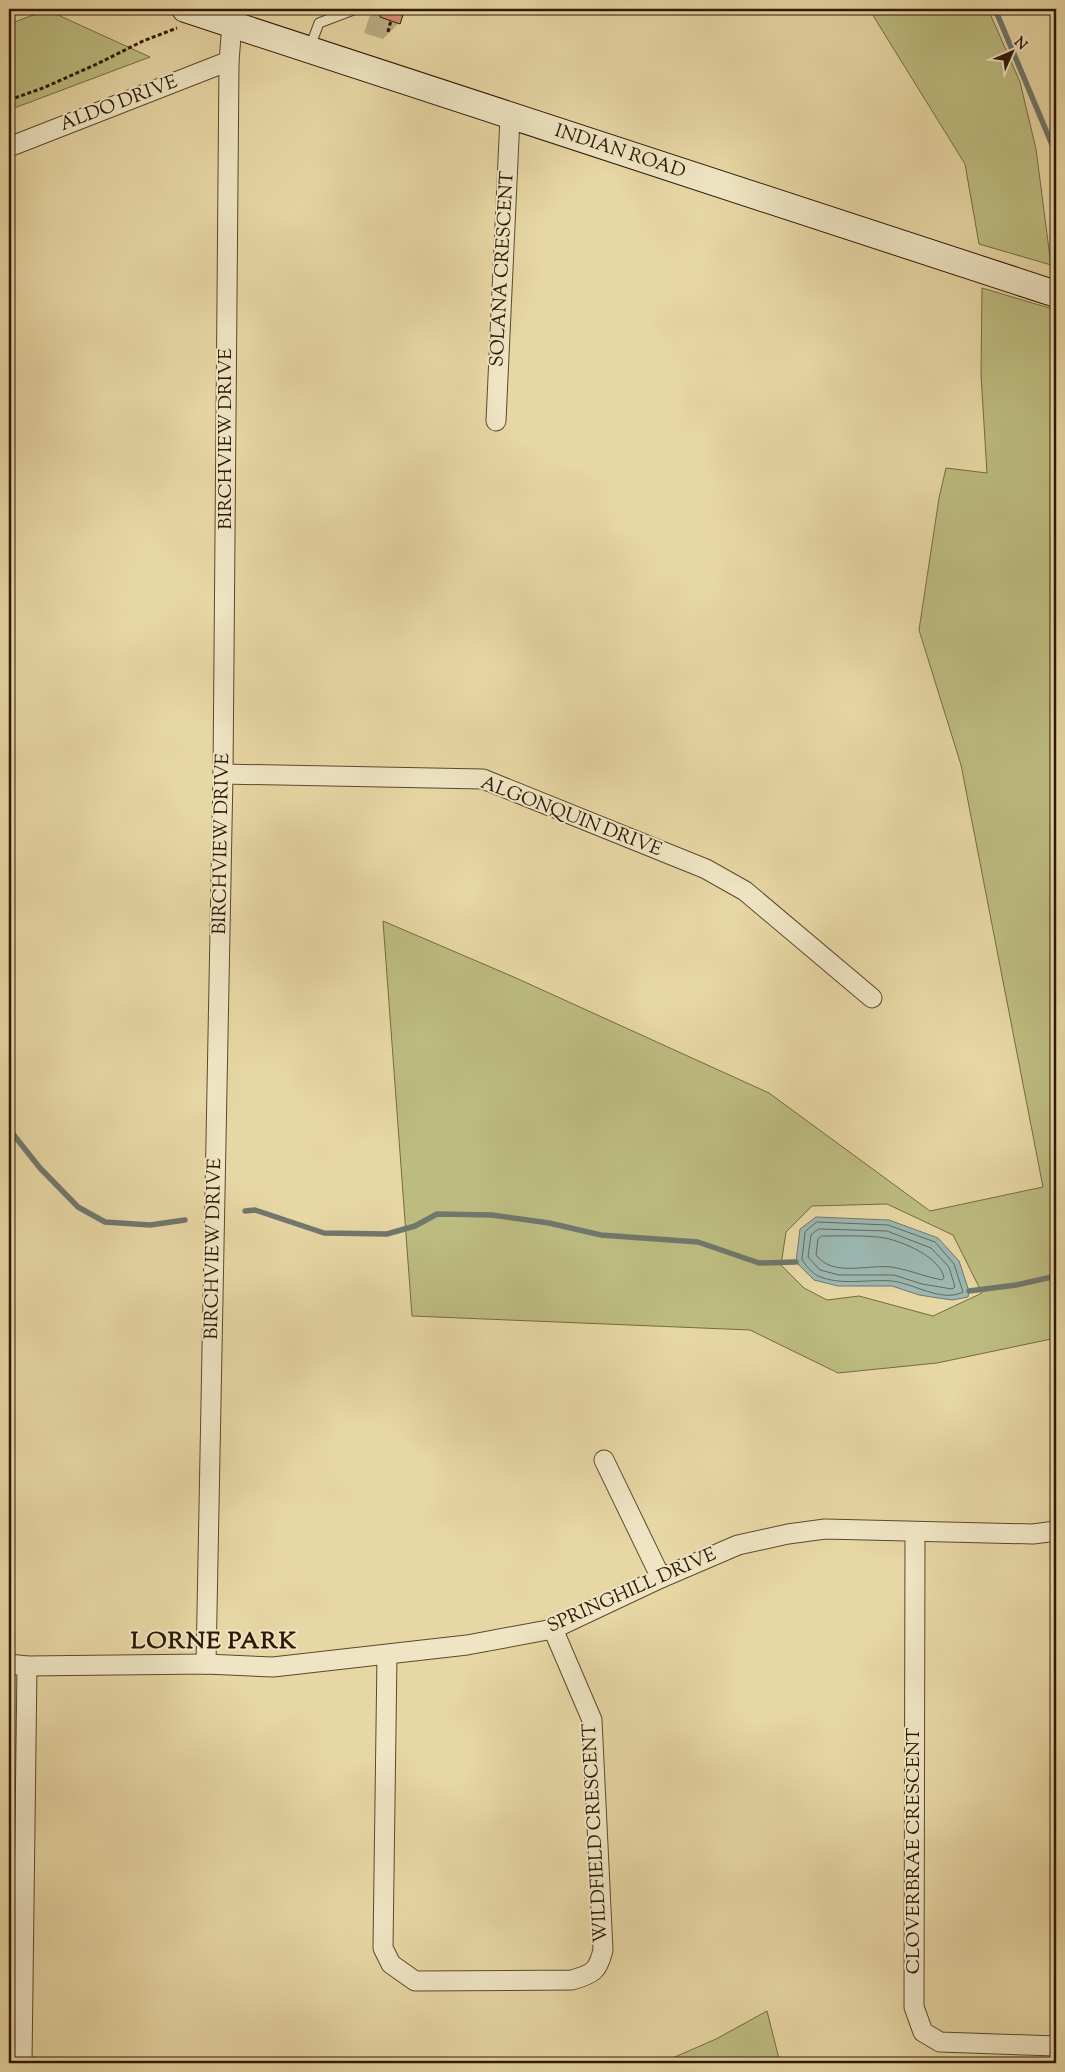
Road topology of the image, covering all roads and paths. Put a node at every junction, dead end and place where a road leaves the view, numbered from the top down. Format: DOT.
graph roads {
  1 [pos="356,9"];
  2 [pos="193,11"];
  3 [pos="391,20"];
  4 [pos="232,24"];
  5 [pos="388,32"];
  6 [pos="309,50"];
  7 [pos="229,61"];
  8 [pos="9,100"];
  9 [pos="510,117"];
  10 [pos="9,147"];
  11 [pos="1056,294"];
  12 [pos="496,421"];
  13 [pos="223,774"];
  14 [pos="872,998"];
  15 [pos="604,1460"];
  16 [pos="1056,1531"];
  17 [pos="914,1532"];
  18 [pos="661,1578"];
  19 [pos="553,1629"];
  20 [pos="387,1655"];
  21 [pos="206,1664"];
  22 [pos="18,1665"];
  23 [pos="1056,2046"];
  24 [pos="22,2063"];
  1 -- 6 [label="lane"];
  2 -- 4 [label="street, INDIAN ROAD"];
  2 -- 8 [label="path"];
  3 -- 5 [label="path"];
  4 -- 6 [label="street, INDIAN ROAD"];
  4 -- 7 [label="street, BIRCHVIEW DRIVE"];
  6 -- 9 [label="street, INDIAN ROAD"];
  7 -- 10 [label="street, ALDO DRIVE"];
  7 -- 13 [label="street, BIRCHVIEW DRIVE"];
  9 -- 11 [label="street, INDIAN ROAD"];
  9 -- 12 [label="street, SOLANA CRESCENT"];
  13 -- 14 [label="street, ALGONQUIN DRIVE"];
  13 -- 21 [label="street, BIRCHVIEW DRIVE"];
  15 -- 18 [label="street"];
  16 -- 17 [label="street, SPRINGHILL DRIVE"];
  17 -- 18 [label="street, SPRINGHILL DRIVE"];
  17 -- 23 [label="street, CLOVERBRAE CRESCENT"];
  18 -- 19 [label="street, SPRINGHILL DRIVE"];
  19 -- 20 [label="street, SPRINGHILL DRIVE"];
  19 -- 20 [label="street, WILDFIELD CRESCENT"];
  20 -- 21 [label="street, SPRINGHILL DRIVE"];
  21 -- 22 [label="street, SPRINGHILL DRIVE"];
  22 -- 24 [label="street"];
}
